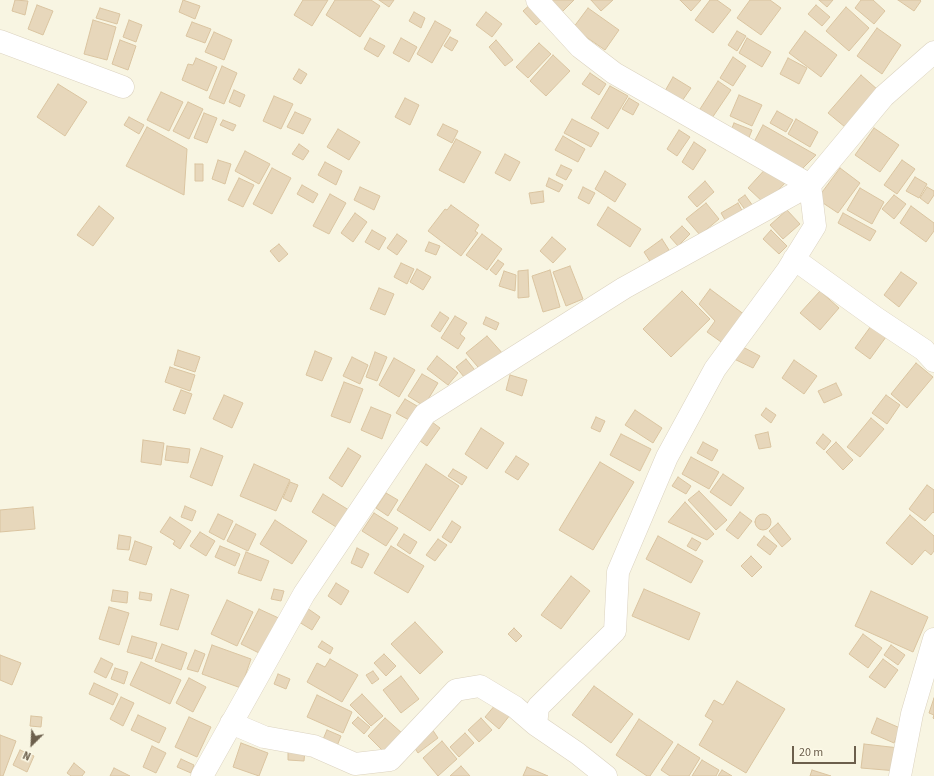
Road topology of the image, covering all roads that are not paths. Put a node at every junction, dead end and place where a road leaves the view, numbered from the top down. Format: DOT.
graph roads {
  1 [pos="537,0"];
  2 [pos="0,41"];
  3 [pos="934,52"];
  4 [pos="124,87"];
  5 [pos="810,184"];
  6 [pos="794,259"];
  7 [pos="934,361"];
  8 [pos="934,639"];
  9 [pos="232,723"];
  10 [pos="536,725"];
  11 [pos="202,776"];
  12 [pos="606,776"];
  13 [pos="900,776"];
  1 -- 5 [label="street"];
  2 -- 4 [label="street"];
  3 -- 5 [label="street"];
  5 -- 6 [label="street"];
  5 -- 9 [label="street"];
  6 -- 7 [label="street"];
  6 -- 10 [label="street"];
  8 -- 13 [label="street"];
  9 -- 10 [label="street"];
  9 -- 11 [label="street"];
  10 -- 12 [label="street"];
}
